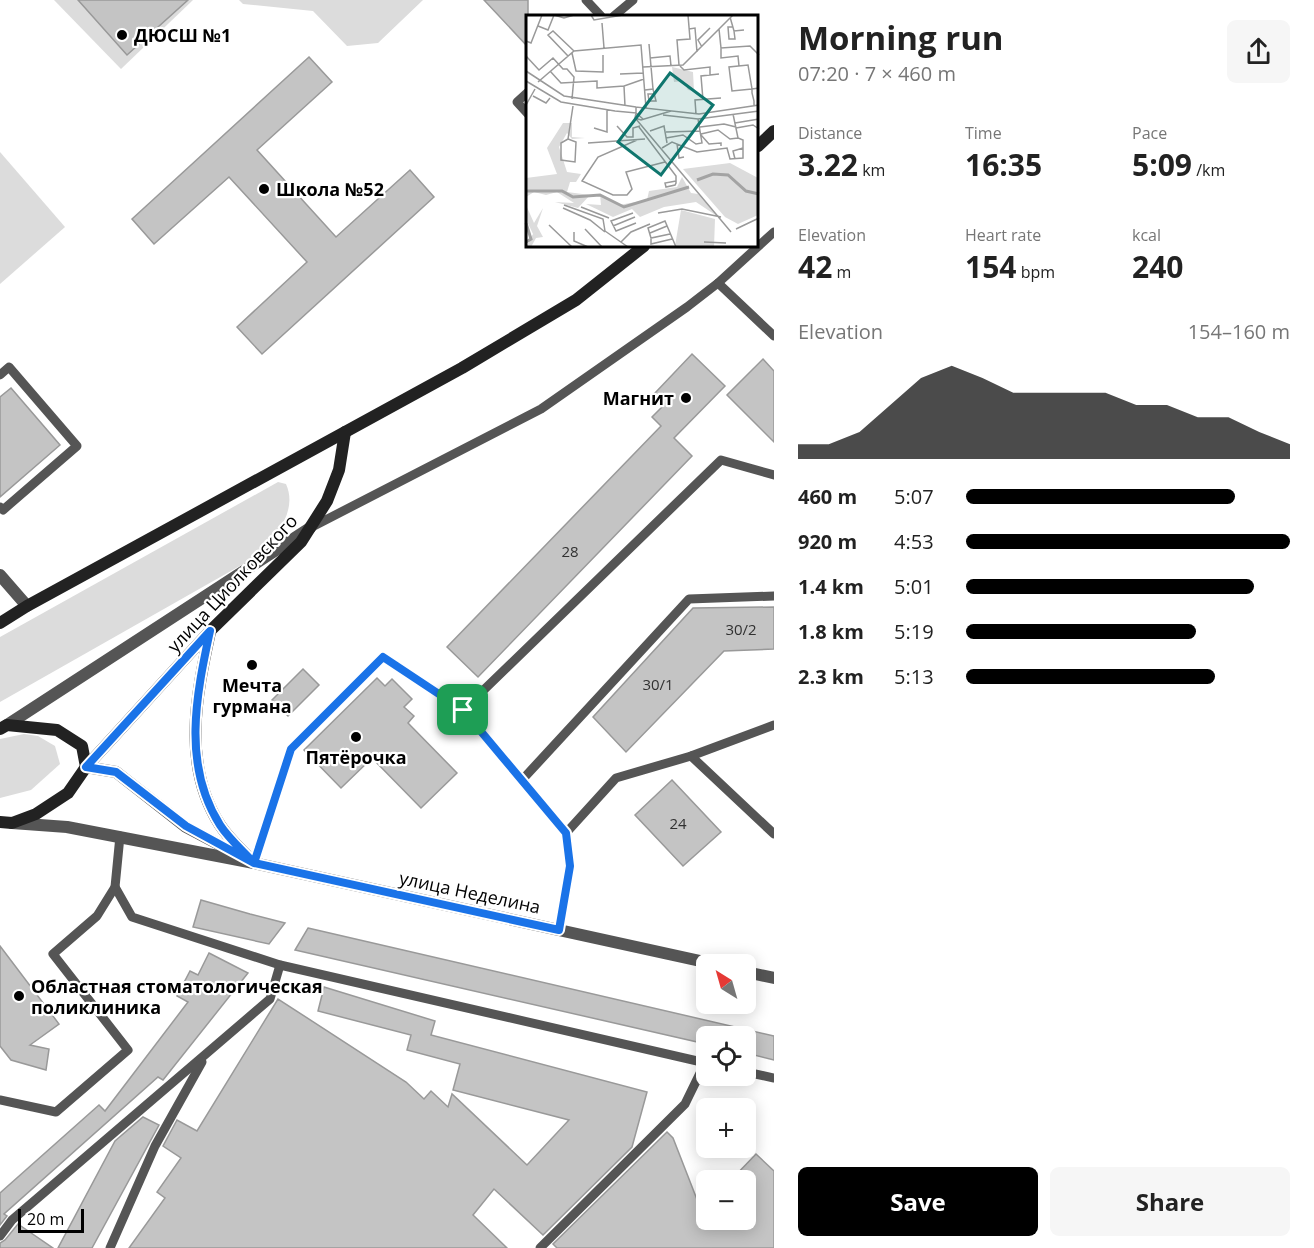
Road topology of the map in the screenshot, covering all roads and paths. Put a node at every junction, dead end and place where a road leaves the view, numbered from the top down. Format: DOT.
graph roads {
  1 [pos="586,0"];
  2 [pos="633,0"];
  3 [pos="600,15"];
  4 [pos="615,15"];
  5 [pos="526,94"];
  6 [pos="526,112"];
  7 [pos="774,130"];
  8 [pos="759,145"];
  9 [pos="774,232"];
  10 [pos="759,246"];
  11 [pos="641,248"];
  12 [pos="756,248"];
  13 [pos="718,283"];
  14 [pos="774,336"];
  15 [pos="0,375"];
  16 [pos="345,432"];
  17 [pos="774,475"];
  18 [pos="0,507"];
  19 [pos="310,528"];
  20 [pos="0,575"];
  21 [pos="774,596"];
  22 [pos="27,606"];
  23 [pos="0,623"];
  24 [pos="210,631"];
  25 [pos="463,710"];
  26 [pos="774,725"];
  27 [pos="4,727"];
  28 [pos="691,756"];
  29 [pos="86,767"];
  30 [pos="522,780"];
  31 [pos="6,822"];
  32 [pos="566,833"];
  33 [pos="774,834"];
  34 [pos="120,836"];
  35 [pos="254,863"];
  36 [pos="115,887"];
  37 [pos="559,930"];
  38 [pos="696,960"];
  39 [pos="280,965"];
  40 [pos="756,974"];
  41 [pos="774,978"];
  42 [pos="205,1055"];
  43 [pos="696,1061"];
  44 [pos="756,1074"];
  45 [pos="774,1078"];
  46 [pos="696,1083"];
  47 [pos="0,1100"];
  48 [pos="0,1236"];
  49 [pos="110,1248"];
  50 [pos="540,1248"];
  1 -- 3 [label="lane"];
  2 -- 4 [label="lane"];
  5 -- 6 [label="lane"];
  7 -- 8 [label="main road"];
  9 -- 10 [label="lane"];
  11 -- 16 [label="main road"];
  12 -- 13 [label="lane"];
  13 -- 14 [label="lane"];
  13 -- 19 [label="lane"];
  15 -- 18 [label="lane"];
  16 -- 19 [label="main road, улица Циолковского"];
  16 -- 22 [label="main road"];
  17 -- 25 [label="lane"];
  19 -- 24 [label="main road, улица Циолковского"];
  19 -- 27 [label="street"];
  20 -- 22 [label="street"];
  21 -- 30 [label="lane"];
  22 -- 23 [label="main road"];
  24 -- 29 [label="main road, улица Циолковского"];
  24 -- 35 [label="main road"];
  25 -- 30 [label="lane"];
  25 -- 35 [label="lane"];
  26 -- 28 [label="lane"];
  27 -- 29 [label="main road"];
  28 -- 32 [label="lane"];
  28 -- 33 [label="lane"];
  29 -- 31 [label="main road, улица Циолковского"];
  29 -- 35 [label="street, улица Неделина"];
  30 -- 32 [label="lane"];
  31 -- 34 [label="street, улица Неделина"];
  32 -- 37 [label="lane"];
  34 -- 35 [label="street, улица Неделина"];
  34 -- 36 [label="lane"];
  35 -- 37 [label="street, улица Неделина"];
  36 -- 39 [label="lane"];
  36 -- 47 [label="lane"];
  37 -- 38 [label="street, улица Неделина"];
  39 -- 42 [label="lane"];
  39 -- 43 [label="lane"];
  40 -- 41 [label="street"];
  42 -- 48 [label="lane"];
  42 -- 49 [label="lane"];
  44 -- 45 [label="lane"];
  46 -- 50 [label="lane"];
}
